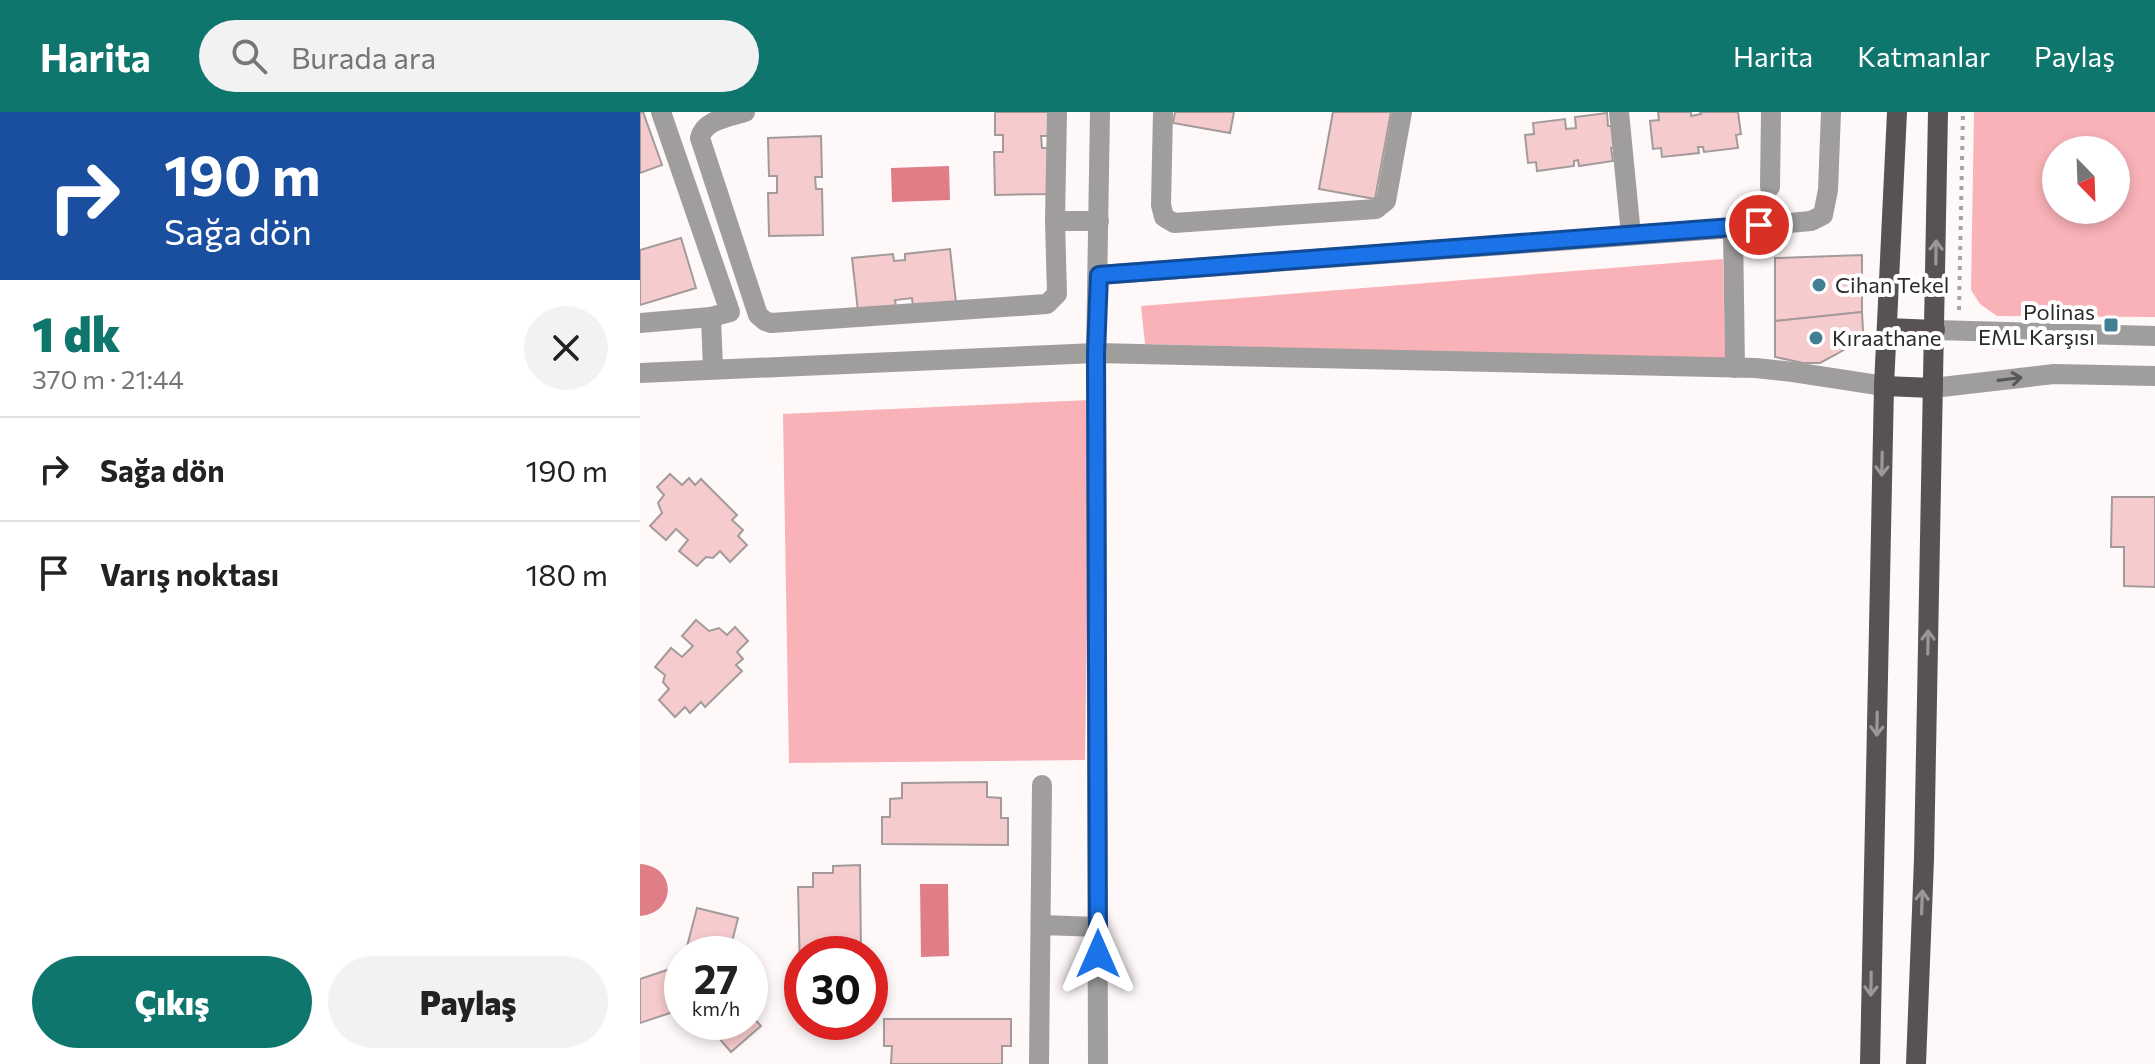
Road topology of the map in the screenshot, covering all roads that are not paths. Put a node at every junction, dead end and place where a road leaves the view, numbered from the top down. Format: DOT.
graph roads {
  1 [pos="661,112"];
  2 [pos="745,112"];
  3 [pos="1057,112"];
  4 [pos="1100,112"];
  5 [pos="1163,112"];
  6 [pos="1402,112"];
  7 [pos="1619,112"];
  8 [pos="1771,112"];
  9 [pos="1831,112"];
  10 [pos="1897,112"];
  11 [pos="1938,112"];
  12 [pos="1770,187"];
  13 [pos="1055,221"];
  14 [pos="1099,221"];
  15 [pos="1733,228"];
  16 [pos="1631,235"];
  17 [pos="1099,275"];
  18 [pos="711,317"];
  19 [pos="640,323"];
  20 [pos="1887,328"];
  21 [pos="1935,330"];
  22 [pos="2155,336"];
  23 [pos="1096,353"];
  24 [pos="1735,368"];
  25 [pos="713,369"];
  26 [pos="640,373"];
  27 [pos="2155,376"];
  28 [pos="1884,386"];
  29 [pos="1933,388"];
  30 [pos="1042,785"];
  31 [pos="1042,925"];
  32 [pos="1098,927"];
  33 [pos="1039,1064"];
  34 [pos="1098,1064"];
  35 [pos="1870,1064"];
  36 [pos="1916,1064"];
  1 -- 18 [label="street"];
  2 -- 13 [label="street"];
  3 -- 13 [label="street"];
  4 -- 14 [label="street"];
  5 -- 6 [label="street"];
  7 -- 16 [label="street"];
  8 -- 12 [label="street"];
  9 -- 15 [label="street"];
  10 -- 20 [label="main road"];
  21 -- 11 [label="main road, one-way"];
  13 -- 14 [label="street"];
  14 -- 17 [label="street"];
  15 -- 16 [label="street"];
  15 -- 24 [label="street"];
  16 -- 17 [label="street"];
  17 -- 23 [label="street"];
  18 -- 19 [label="street"];
  18 -- 25 [label="street"];
  20 -- 21 [label="main road"];
  20 -- 28 [label="main road"];
  21 -- 22 [label="street"];
  21 -- 29 [label="main road"];
  23 -- 24 [label="street"];
  23 -- 25 [label="street"];
  23 -- 32 [label="street"];
  24 -- 28 [label="street"];
  25 -- 26 [label="street"];
  29 -- 27 [label="street, one-way"];
  28 -- 29 [label="main road"];
  28 -- 35 [label="main road, one-way"];
  36 -- 29 [label="main road, one-way"];
  30 -- 31 [label="street"];
  31 -- 32 [label="street"];
  31 -- 33 [label="street"];
  32 -- 34 [label="street"];
}
